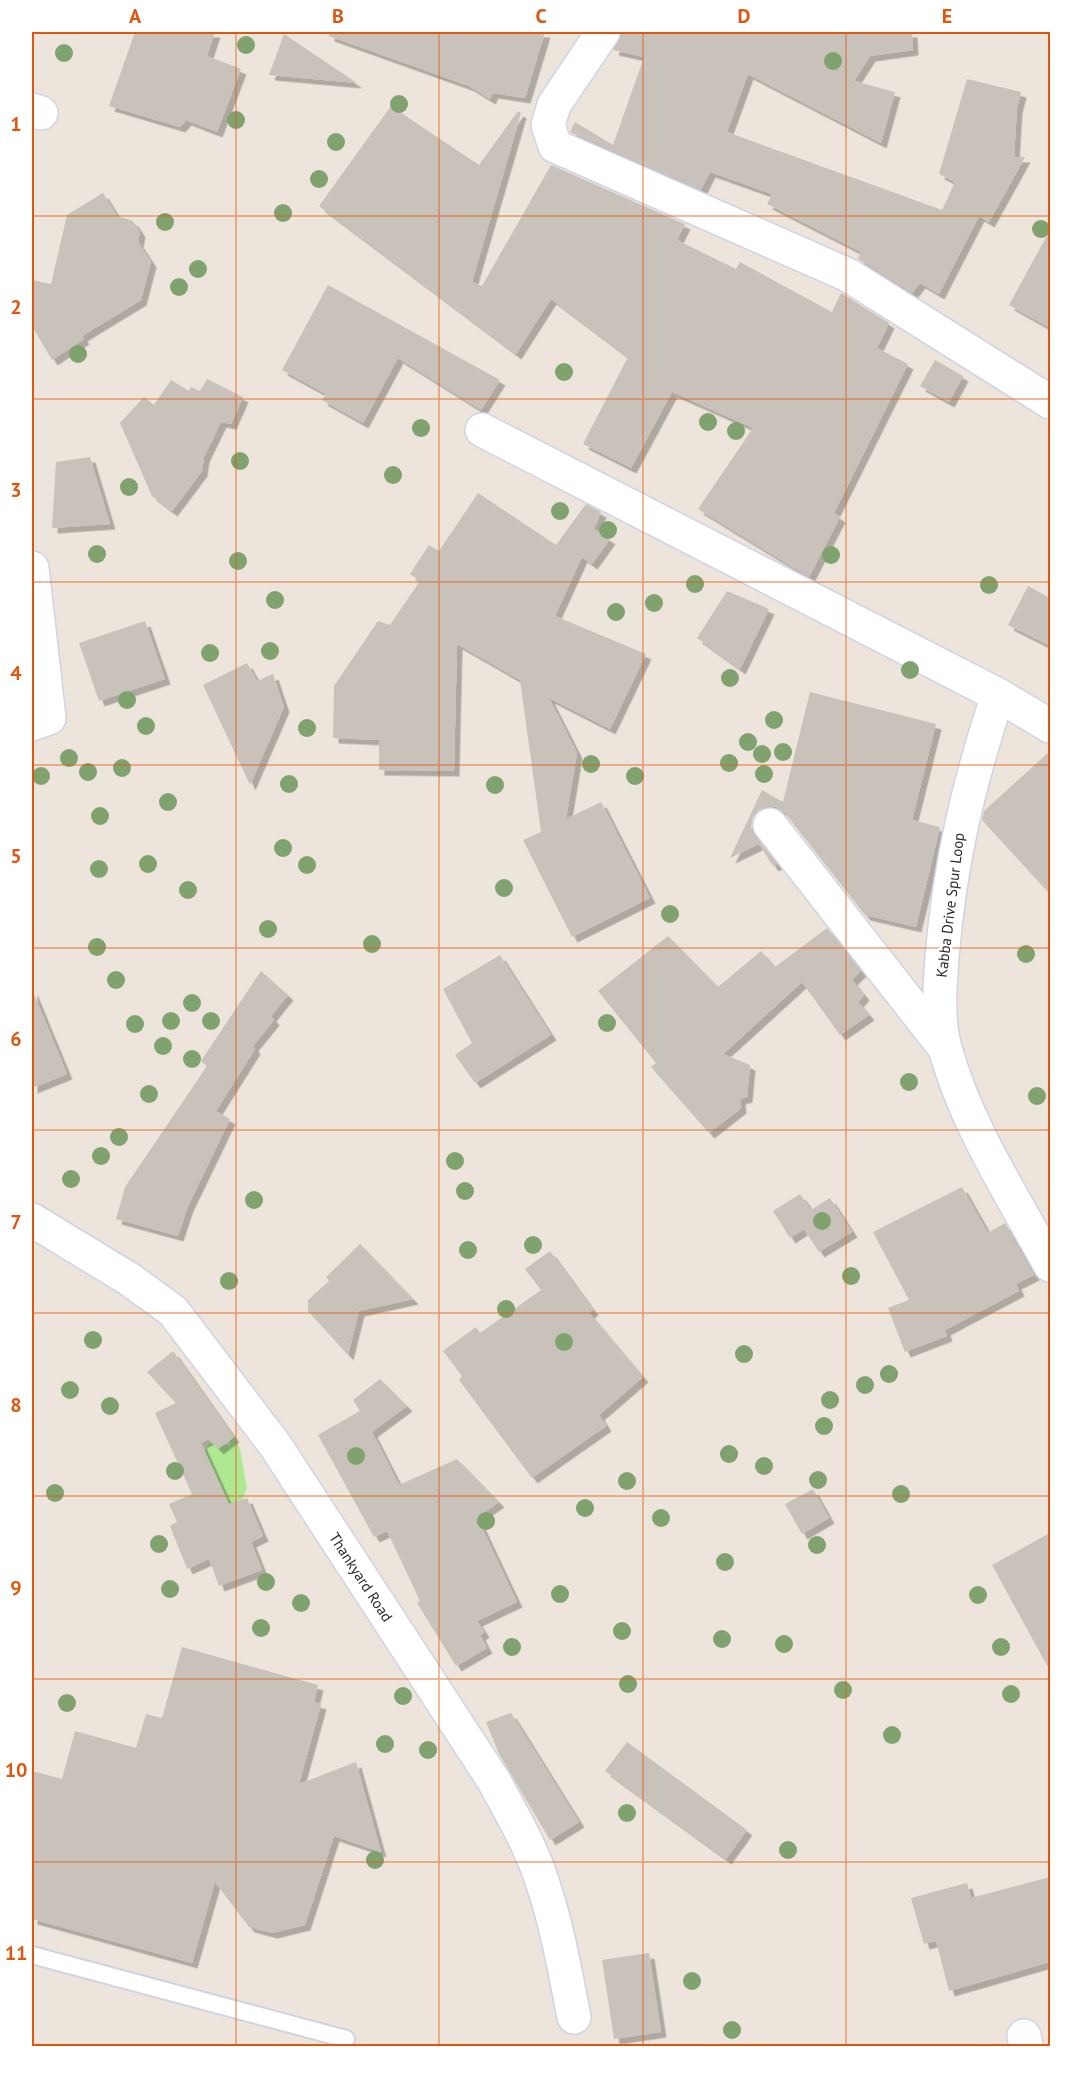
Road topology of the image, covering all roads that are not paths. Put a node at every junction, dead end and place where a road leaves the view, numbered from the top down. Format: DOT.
graph roads {
  1 [pos="603,32"];
  2 [pos="1050,402"];
  3 [pos="482,430"];
  4 [pos="32,568"];
  5 [pos="998,695"];
  6 [pos="32,724"];
  7 [pos="1050,726"];
  8 [pos="770,825"];
  9 [pos="944,1047"];
  10 [pos="32,1220"];
  11 [pos="1050,1265"];
  12 [pos="32,1955"];
  13 [pos="574,2017"];
  14 [pos="346,2039"];
  1 -- 2 [label="street"];
  3 -- 5 [label="street"];
  4 -- 6 [label="street"];
  5 -- 7 [label="street"];
  5 -- 9 [label="street, Kabba Drive Spur Loop"];
  8 -- 9 [label="street"];
  9 -- 11 [label="street, Kabba Drive Spur Loop"];
  10 -- 13 [label="street, Thankyard Road"];
  12 -- 14 [label="lane"];
}
